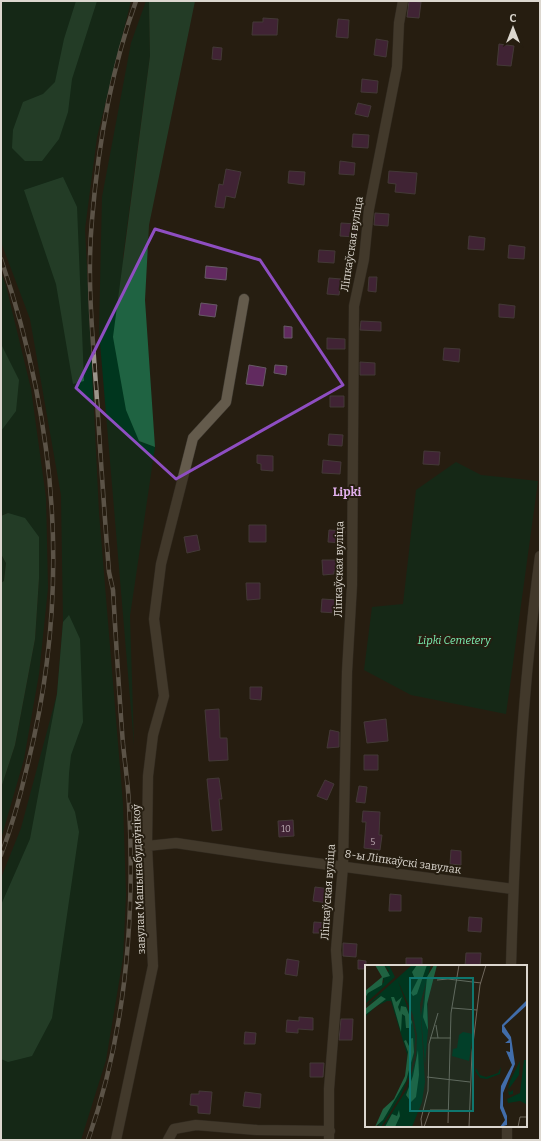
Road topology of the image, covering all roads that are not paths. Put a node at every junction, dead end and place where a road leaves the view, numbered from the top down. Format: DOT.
graph roads {
  1 [pos="403,1"];
  2 [pos="244,299"];
  3 [pos="540,556"];
  4 [pos="147,846"];
  5 [pos="343,866"];
  6 [pos="513,889"];
  7 [pos="511,965"];
  8 [pos="507,1127"];
  9 [pos="330,1136"];
  10 [pos="116,1140"];
  11 [pos="168,1140"];
  12 [pos="507,1140"];
  1 -- 5 [label="street, Ліпкаўская вуліца"];
  2 -- 4 [label="street, завулак Машынабудаўнікоў"];
  3 -- 6 [label="street"];
  4 -- 5 [label="street, 8-ы Ліпкаўскі завулак"];
  4 -- 10 [label="street, завулак Машынабудаўнікоў"];
  5 -- 6 [label="street, 8-ы Ліпкаўскі завулак"];
  5 -- 9 [label="street, Ліпкаўская вуліца"];
  6 -- 7 [label="street"];
  8 -- 12 [label="street"];
  9 -- 11 [label="street"];
}
